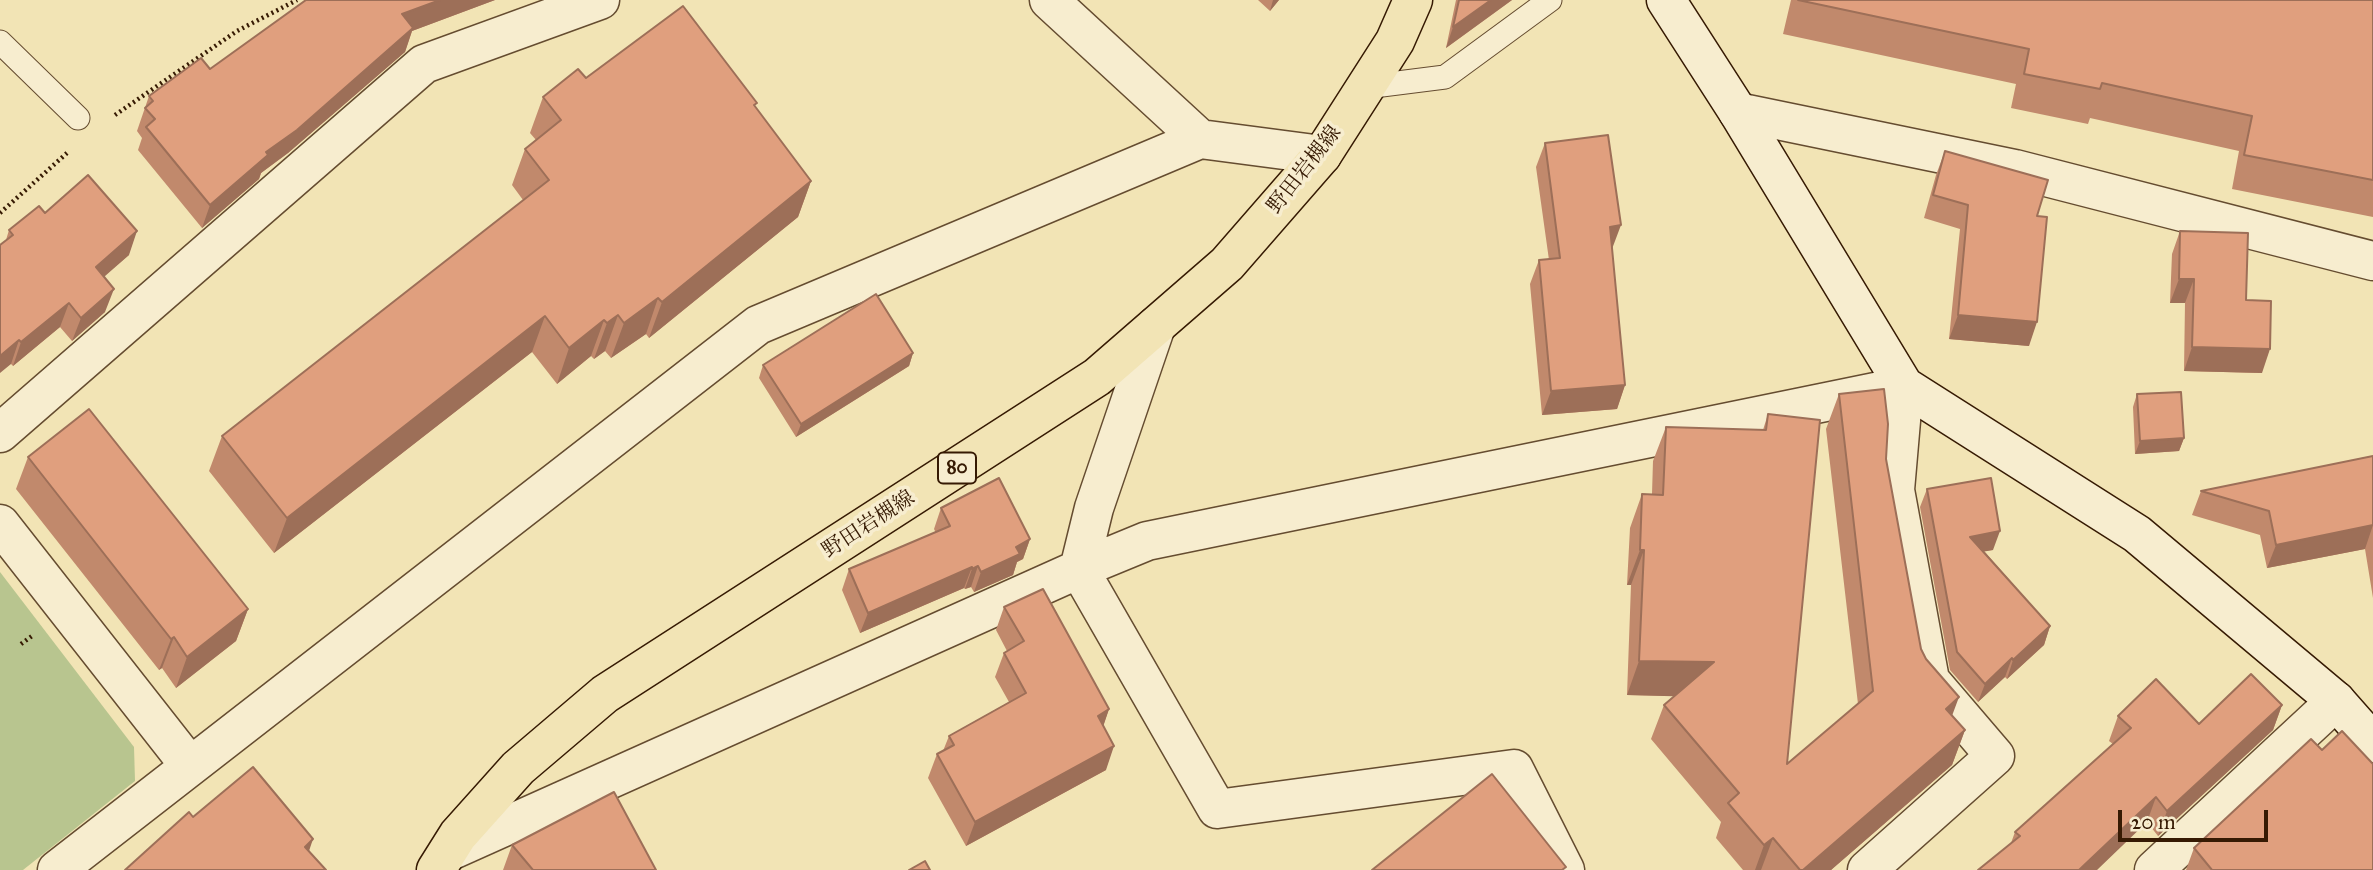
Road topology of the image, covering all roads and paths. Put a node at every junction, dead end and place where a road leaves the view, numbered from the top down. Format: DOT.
graph roads {
  1 [pos="297,0"];
  2 [pos="600,0"];
  3 [pos="1049,0"];
  4 [pos="1413,0"];
  5 [pos="1550,0"];
  6 [pos="1666,0"];
  7 [pos="0,41"];
  8 [pos="1366,87"];
  9 [pos="1738,112"];
  10 [pos="112,117"];
  11 [pos="78,118"];
  12 [pos="1200,139"];
  13 [pos="69,151"];
  14 [pos="1322,155"];
  15 [pos="0,213"];
  16 [pos="2373,261"];
  17 [pos="1156,326"];
  18 [pos="1904,386"];
  19 [pos="0,433"];
  20 [pos="0,524"];
  21 [pos="1079,569"];
  22 [pos="2336,701"];
  23 [pos="2373,743"];
  24 [pos="190,766"];
  25 [pos="442,861"];
  26 [pos="57,870"];
  27 [pos="1564,870"];
  28 [pos="1867,870"];
  29 [pos="2154,870"];
  1 -- 10 [label="path"];
  2 -- 19 [label="street"];
  3 -- 12 [label="street"];
  4 -- 8 [label="main road, 野田岩槻線 / 80"];
  5 -- 8 [label="lane"];
  6 -- 9 [label="street"];
  7 -- 11 [label="lane"];
  8 -- 14 [label="main road, 野田岩槻線 / 80"];
  9 -- 16 [label="street"];
  9 -- 18 [label="street"];
  12 -- 14 [label="street"];
  12 -- 24 [label="street"];
  13 -- 15 [label="path"];
  14 -- 17 [label="main road, 野田岩槻線 / 80"];
  17 -- 21 [label="street"];
  17 -- 25 [label="main road, 野田岩槻線 / 80"];
  18 -- 21 [label="street"];
  18 -- 22 [label="street"];
  18 -- 28 [label="street"];
  20 -- 24 [label="street"];
  21 -- 25 [label="street"];
  21 -- 27 [label="street"];
  22 -- 23 [label="street"];
  22 -- 29 [label="street"];
  24 -- 26 [label="street"];
}
